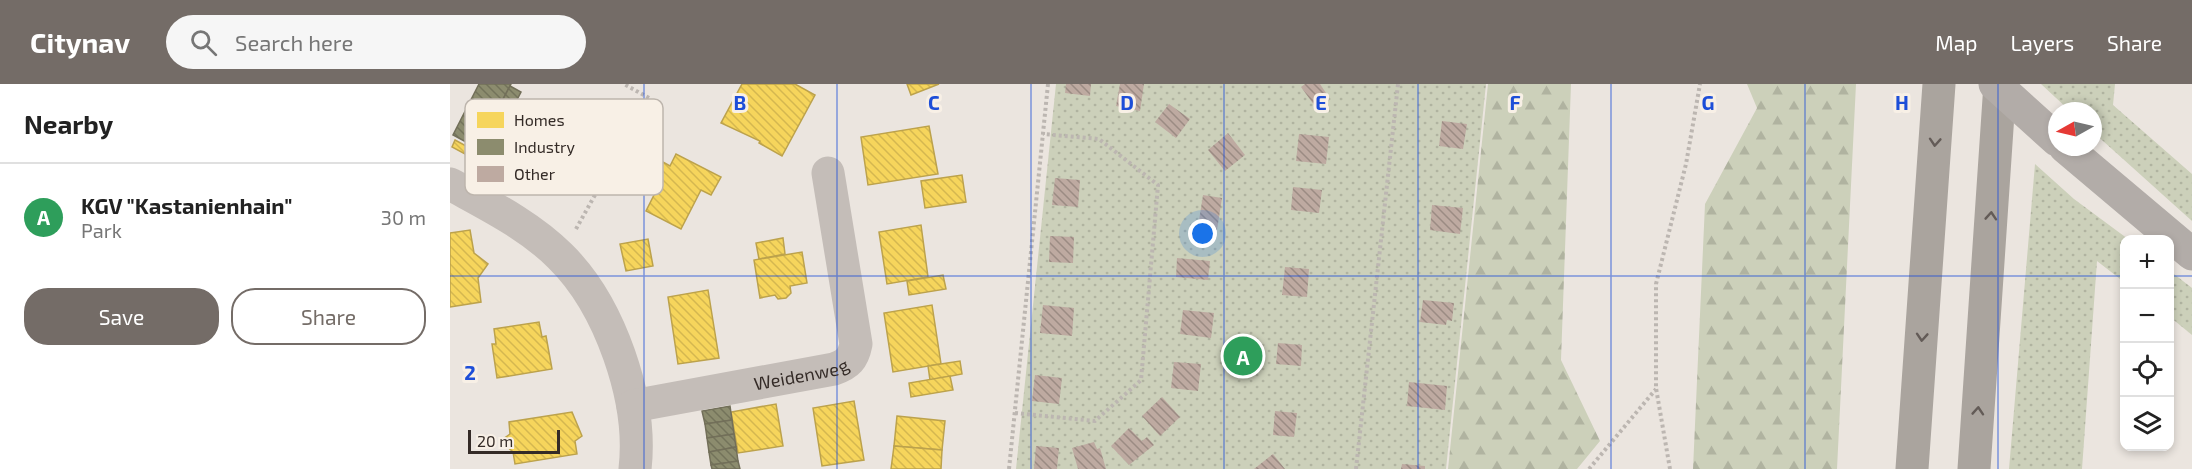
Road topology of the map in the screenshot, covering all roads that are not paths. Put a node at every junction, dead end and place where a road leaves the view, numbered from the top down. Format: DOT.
graph roads {
  1 [pos="1939,84"];
  2 [pos="1997,84"];
  3 [pos="2048,131"];
  4 [pos="2076,156"];
  5 [pos="828,173"];
  6 [pos="450,184"];
  7 [pos="465,192"];
  8 [pos="470,195"];
  9 [pos="2192,254"];
  10 [pos="633,406"];
  11 [pos="635,469"];
  12 [pos="1912,469"];
  13 [pos="1974,469"];
  1 -- 12 [label="highway, one-way"];
  2 -- 3 [label="main road, bridge"];
  13 -- 2 [label="highway, one-way"];
  4 -- 9 [label="main road"];
  5 -- 10 [label="street, Weidenweg"];
  6 -- 7 [label="street"];
  8 -- 10 [label="street"];
  10 -- 11 [label="street"];
}
